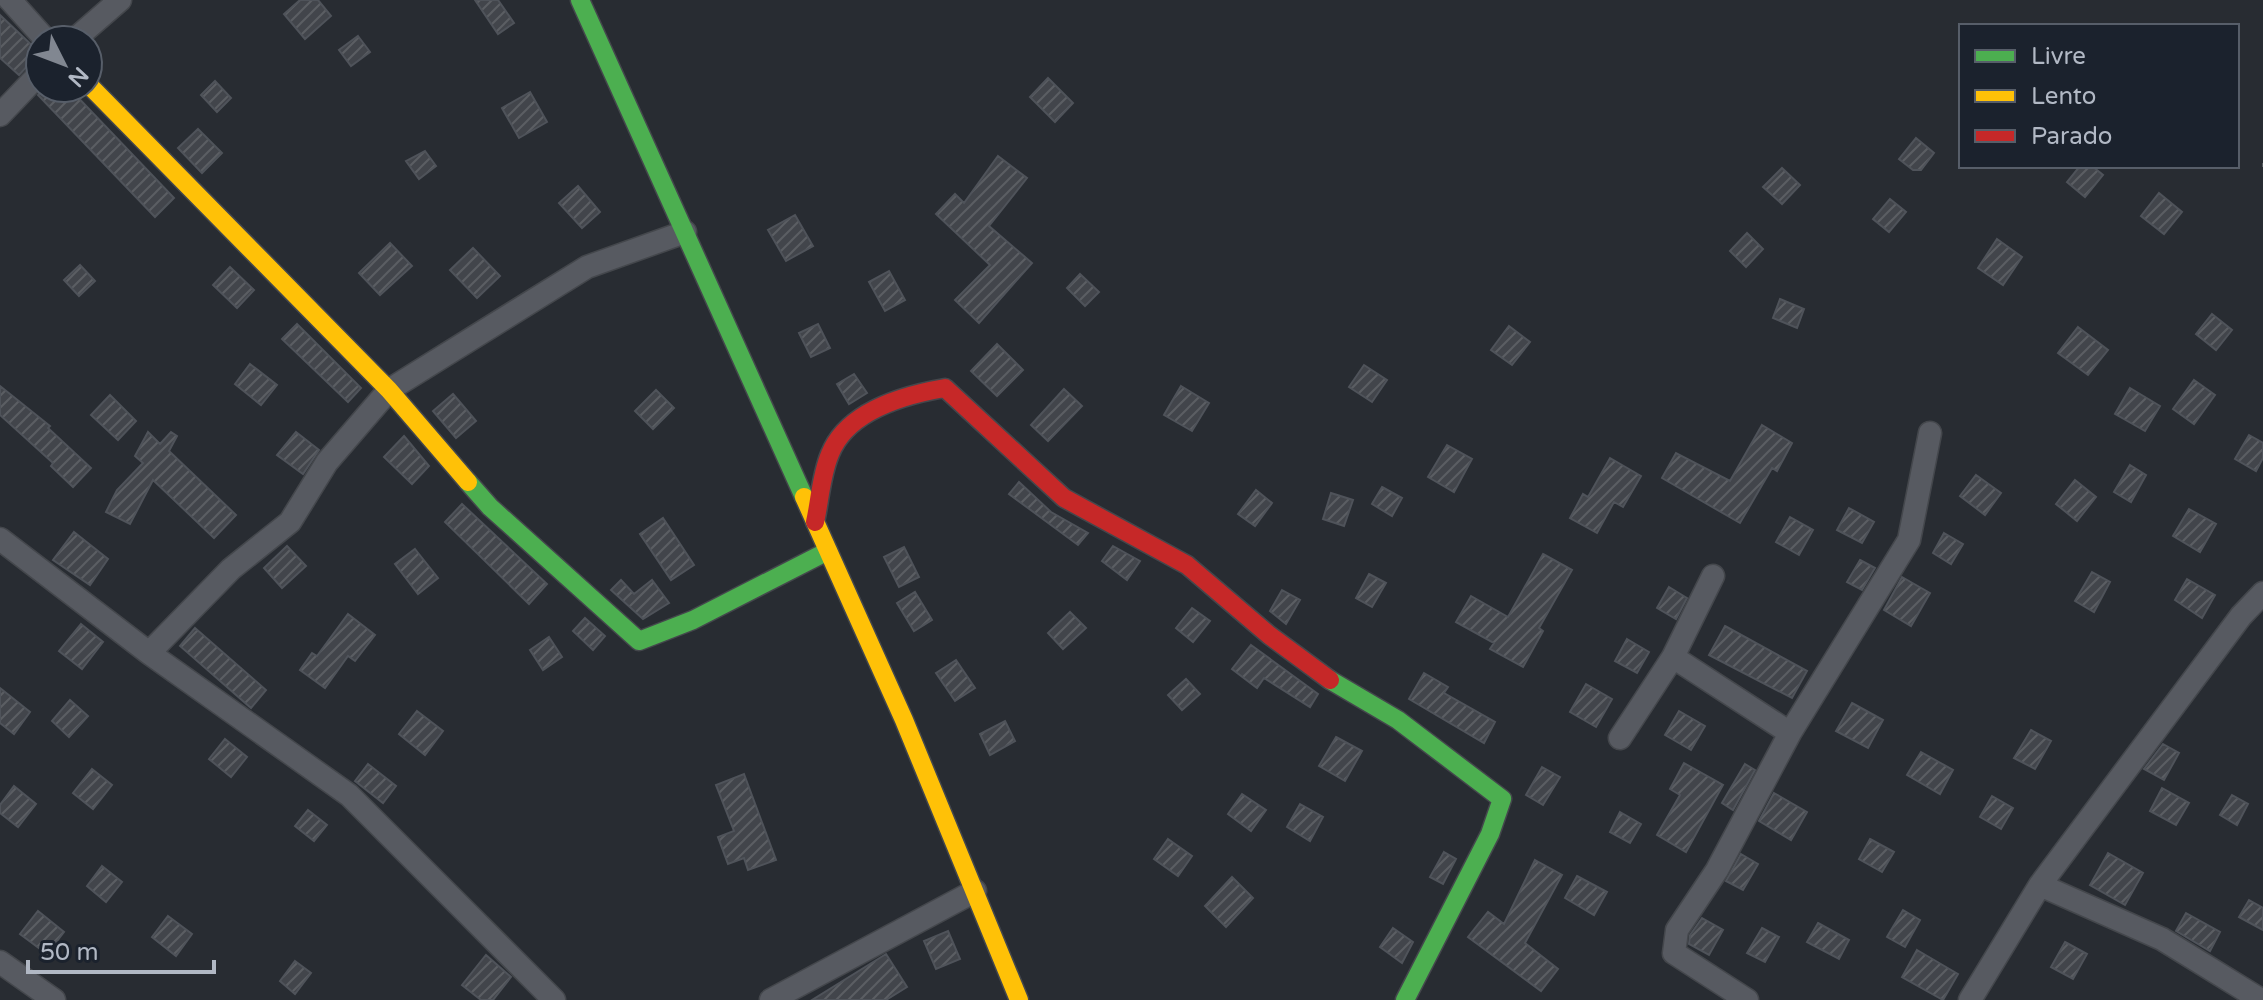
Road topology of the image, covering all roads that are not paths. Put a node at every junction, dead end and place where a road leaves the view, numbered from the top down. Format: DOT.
graph roads {
  1 [pos="10,0"];
  2 [pos="120,0"];
  3 [pos="580,0"];
  4 [pos="32,24"];
  5 [pos="92,24"];
  6 [pos="24,90"];
  7 [pos="104,100"];
  8 [pos="0,115"];
  9 [pos="685,232"];
  10 [pos="389,390"];
  11 [pos="1930,433"];
  12 [pos="815,522"];
  13 [pos="0,539"];
  14 [pos="828,551"];
  15 [pos="1713,576"];
  16 [pos="2263,593"];
  17 [pos="149,653"];
  18 [pos="1673,657"];
  19 [pos="1790,733"];
  20 [pos="1620,738"];
  21 [pos="2040,885"];
  22 [pos="975,891"];
  23 [pos="0,962"];
  24 [pos="54,1000"];
  25 [pos="554,1000"];
  26 [pos="771,1000"];
  27 [pos="1019,1000"];
  28 [pos="1405,1000"];
  29 [pos="1747,1000"];
  30 [pos="1970,1000"];
  31 [pos="2261,1000"];
  1 -- 4 [label="street"];
  2 -- 5 [label="street"];
  3 -- 9 [label="street"];
  6 -- 8 [label="street"];
  7 -- 10 [label="street"];
  9 -- 10 [label="street"];
  9 -- 12 [label="street"];
  10 -- 14 [label="street"];
  10 -- 17 [label="street"];
  11 -- 19 [label="street"];
  12 -- 14 [label="street"];
  12 -- 28 [label="street"];
  13 -- 17 [label="street"];
  14 -- 22 [label="street"];
  15 -- 18 [label="street"];
  16 -- 21 [label="street"];
  17 -- 25 [label="street"];
  18 -- 19 [label="street"];
  18 -- 20 [label="street"];
  19 -- 29 [label="street"];
  21 -- 30 [label="street"];
  21 -- 31 [label="street"];
  22 -- 26 [label="street"];
  22 -- 27 [label="street"];
  23 -- 24 [label="street"];
}
